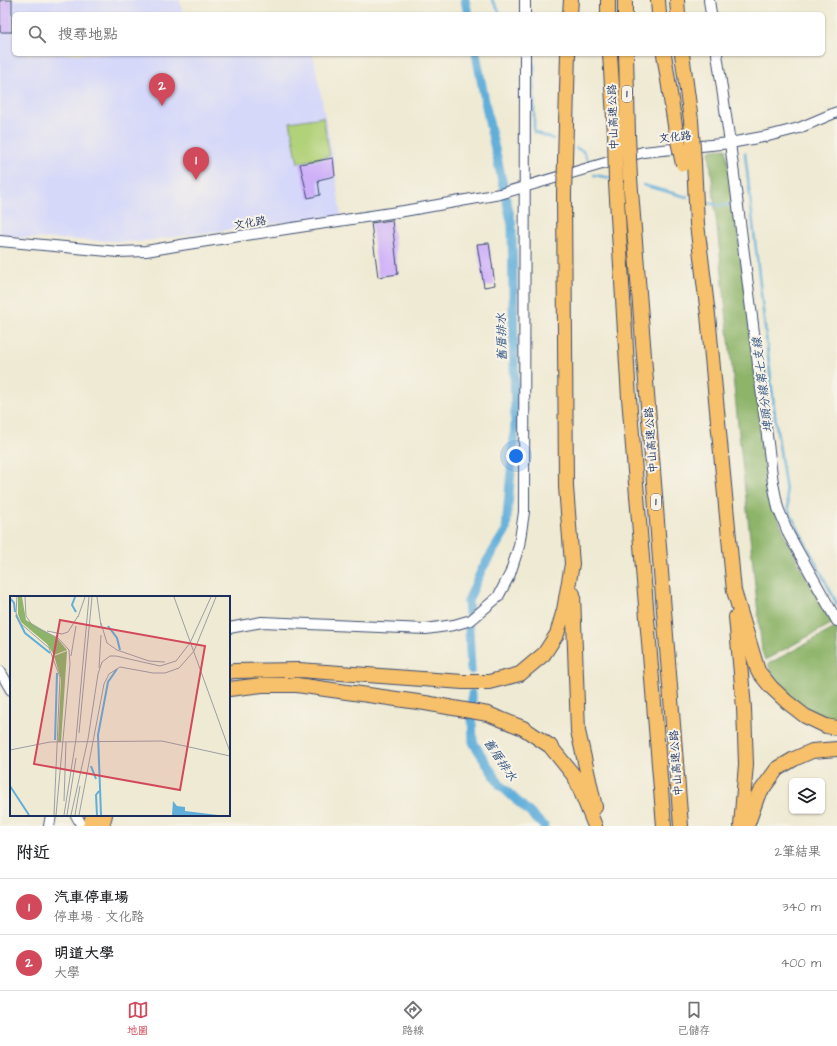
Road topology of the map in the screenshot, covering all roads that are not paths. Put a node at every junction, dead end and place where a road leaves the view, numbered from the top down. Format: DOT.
graph roads {
  1 [pos="525,0"];
  2 [pos="563,0"];
  3 [pos="571,0"];
  4 [pos="608,0"];
  5 [pos="625,0"];
  6 [pos="658,0"];
  7 [pos="677,0"];
  8 [pos="709,0"];
  9 [pos="525,12"];
  10 [pos="563,12"];
  11 [pos="570,12"];
  12 [pos="608,12"];
  13 [pos="625,12"];
  14 [pos="659,12"];
  15 [pos="678,12"];
  16 [pos="711,12"];
  17 [pos="525,56"];
  18 [pos="564,56"];
  19 [pos="568,56"];
  20 [pos="610,56"];
  21 [pos="626,56"];
  22 [pos="664,56"];
  23 [pos="682,56"];
  24 [pos="717,56"];
  25 [pos="566,104"];
  26 [pos="837,112"];
  27 [pos="622,134"];
  28 [pos="730,143"];
  29 [pos="688,163"];
  30 [pos="521,188"];
  31 [pos="0,241"];
  32 [pos="572,564"];
  33 [pos="734,591"];
  34 [pos="837,622"];
  35 [pos="230,628"];
  36 [pos="0,671"];
  37 [pos="230,672"];
  38 [pos="10,688"];
  39 [pos="230,689"];
  40 [pos="837,728"];
  41 [pos="837,749"];
  42 [pos="51,816"];
  43 [pos="78,816"];
  44 [pos="103,816"];
  45 [pos="91,823"];
  46 [pos="49,826"];
  47 [pos="595,826"];
  48 [pos="599,826"];
  49 [pos="664,826"];
  50 [pos="681,826"];
  51 [pos="741,826"];
  52 [pos="747,826"];
  1 -- 9 [label="street"];
  2 -- 10 [label="highway"];
  3 -- 11 [label="highway"];
  4 -- 12 [label="highway"];
  5 -- 13 [label="highway"];
  6 -- 14 [label="highway"];
  7 -- 15 [label="highway"];
  8 -- 16 [label="street"];
  17 -- 30 [label="street"];
  18 -- 25 [label="highway"];
  19 -- 25 [label="highway"];
  20 -- 27 [label="highway, 中山高速公路 / 1"];
  21 -- 27 [label="highway, 中山高速公路 / 1"];
  22 -- 29 [label="highway, bridge"];
  23 -- 29 [label="highway, bridge"];
  24 -- 28 [label="street"];
  25 -- 32 [label="highway, bridge"];
  26 -- 28 [label="street, 文化路"];
  27 -- 49 [label="highway, 中山高速公路 / 1, bridge"];
  27 -- 50 [label="highway, 中山高速公路 / 1, bridge"];
  28 -- 30 [label="street, 文化路"];
  28 -- 34 [label="street"];
  29 -- 33 [label="highway"];
  30 -- 31 [label="street, 文化路"];
  30 -- 35 [label="street"];
  32 -- 37 [label="highway"];
  32 -- 48 [label="highway"];
  33 -- 40 [label="highway"];
  33 -- 51 [label="highway"];
  36 -- 38 [label="street"];
  39 -- 47 [label="highway"];
  41 -- 52 [label="highway"];
  42 -- 46 [label="street"];
  43 -- 45 [label="street"];
  44 -- 45 [label="highway"];
}
